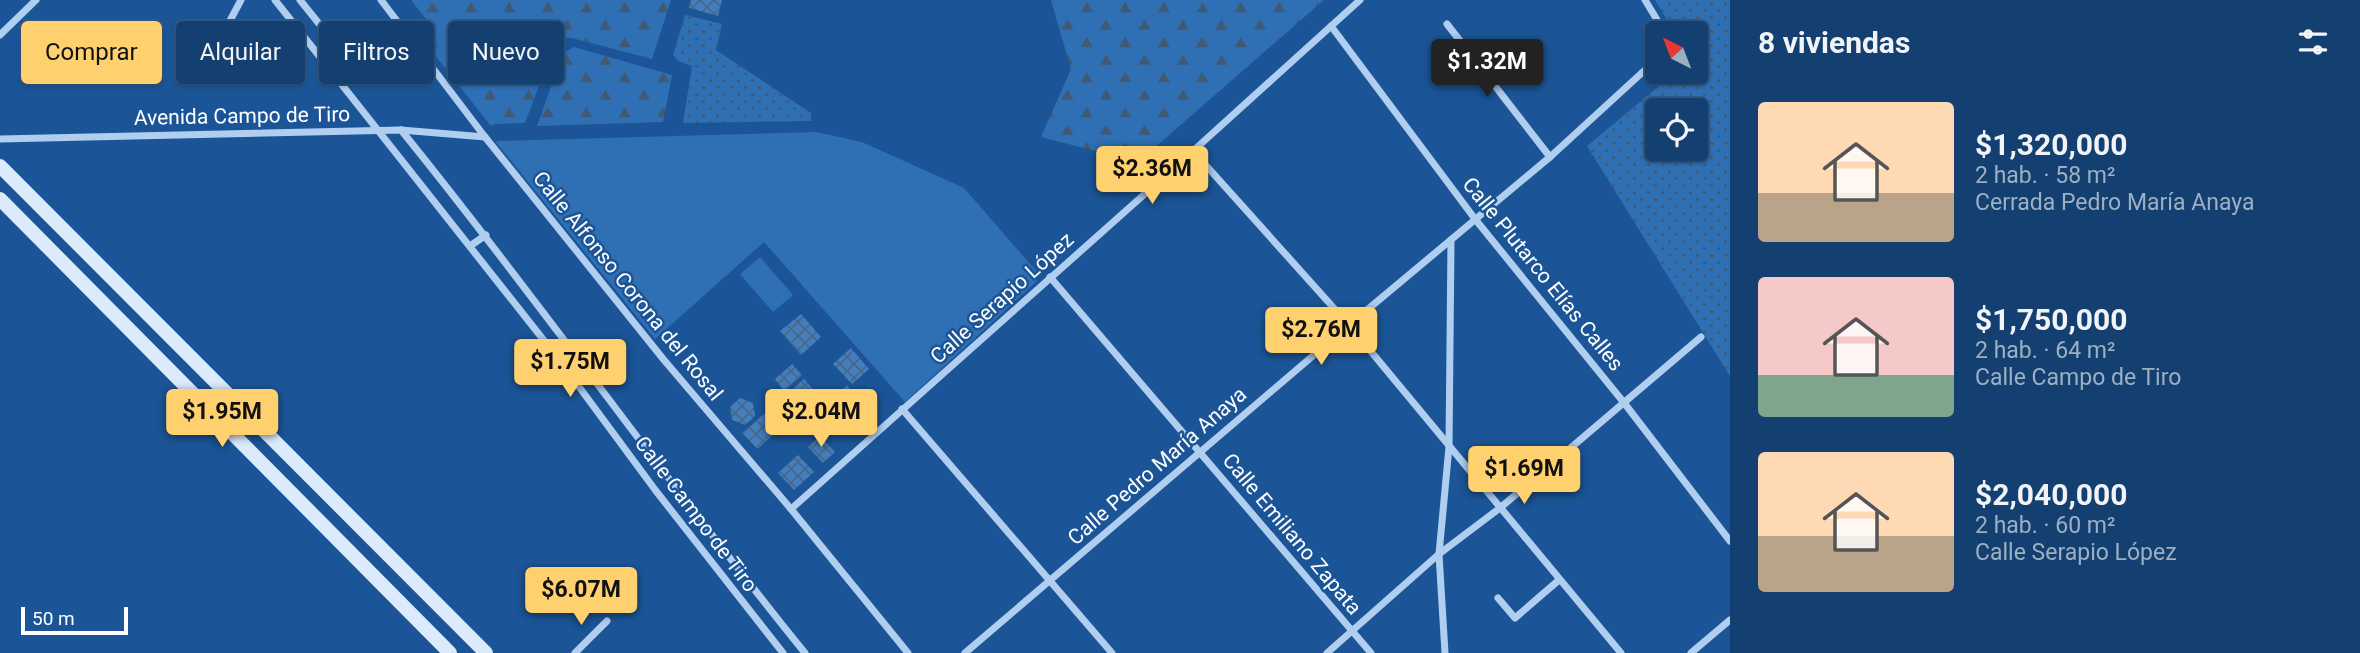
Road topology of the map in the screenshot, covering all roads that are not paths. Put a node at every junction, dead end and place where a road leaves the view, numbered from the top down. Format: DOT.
graph roads {
  1 [pos="36,0"];
  2 [pos="242,0"];
  3 [pos="275,0"];
  4 [pos="300,0"];
  5 [pos="381,0"];
  6 [pos="1360,0"];
  7 [pos="1645,0"];
  8 [pos="230,21"];
  9 [pos="1657,21"];
  10 [pos="319,24"];
  11 [pos="1447,24"];
  12 [pos="1331,26"];
  13 [pos="0,35"];
  14 [pos="319,56"];
  15 [pos="1645,70"];
  16 [pos="341,84"];
  17 [pos="377,130"];
  18 [pos="401,130"];
  19 [pos="485,137"];
  20 [pos="0,139"];
  21 [pos="1193,152"];
  22 [pos="1550,156"];
  23 [pos="0,166"];
  24 [pos="0,199"];
  25 [pos="1475,219"];
  26 [pos="486,235"];
  27 [pos="72,236"];
  28 [pos="1451,240"];
  29 [pos="470,246"];
  30 [pos="54,253"];
  31 [pos="1050,277"];
  32 [pos="1349,325"];
  33 [pos="1701,337"];
  34 [pos="571,346"];
  35 [pos="557,357"];
  36 [pos="1625,404"];
  37 [pos="902,409"];
  38 [pos="1449,447"];
  39 [pos="1200,452"];
  40 [pos="670,480"];
  41 [pos="656,491"];
  42 [pos="1500,508"];
  43 [pos="791,509"];
  44 [pos="1730,541"];
  45 [pos="1439,554"];
  46 [pos="1051,580"];
  47 [pos="1559,580"];
  48 [pos="1498,598"];
  49 [pos="1730,620"];
  50 [pos="607,621"];
  51 [pos="1353,632"];
  52 [pos="450,653"];
  53 [pos="486,653"];
  54 [pos="575,653"];
  55 [pos="782,653"];
  56 [pos="805,653"];
  57 [pos="908,653"];
  58 [pos="965,653"];
  59 [pos="1112,653"];
  60 [pos="1328,653"];
  61 [pos="1371,653"];
  62 [pos="1446,653"];
  63 [pos="1621,653"];
  64 [pos="1691,653"];
  1 -- 13 [label="street"];
  2 -- 8 [label="street"];
  3 -- 14 [label="street, Calle Campo de Tiro"];
  4 -- 10 [label="street"];
  5 -- 19 [label="street, Calle Alfonso Corona del Rosal"];
  6 -- 12 [label="street, Calle Serapio López"];
  7 -- 9 [label="street"];
  11 -- 22 [label="street"];
  12 -- 21 [label="street, Calle Serapio López"];
  12 -- 25 [label="street, Calle Plutarco Elías Calles"];
  15 -- 22 [label="street, Calle Pedro María Anaya"];
  16 -- 17 [label="street, Calle Campo de Tiro"];
  17 -- 18 [label="street, Avenida Campo de Tiro"];
  17 -- 20 [label="street, Avenida Campo de Tiro"];
  17 -- 29 [label="street, Calle Campo de Tiro"];
  18 -- 19 [label="street, Avenida Campo de Tiro"];
  18 -- 26 [label="street, Calle Campo de Tiro"];
  19 -- 43 [label="street, Calle Alfonso Corona del Rosal"];
  21 -- 31 [label="street, Calle Serapio López"];
  21 -- 32 [label="street"];
  22 -- 25 [label="street, Calle Pedro María Anaya"];
  23 -- 27 [label="main road"];
  24 -- 30 [label="main road"];
  25 -- 28 [label="street, Calle Pedro María Anaya"];
  25 -- 36 [label="street, Calle Plutarco Elías Calles"];
  26 -- 29 [label="street"];
  26 -- 34 [label="street, Calle Campo de Tiro"];
  27 -- 30 [label="main road"];
  27 -- 53 [label="main road"];
  28 -- 32 [label="street, Calle Pedro María Anaya"];
  28 -- 38 [label="street"];
  29 -- 35 [label="street, Calle Campo de Tiro"];
  30 -- 52 [label="main road"];
  31 -- 37 [label="street, Calle Serapio López"];
  31 -- 39 [label="street, Calle Emiliano Zapata"];
  32 -- 38 [label="street"];
  32 -- 39 [label="street, Calle Pedro María Anaya"];
  33 -- 36 [label="street"];
  34 -- 35 [label="street"];
  34 -- 40 [label="street, Calle Campo de Tiro"];
  35 -- 41 [label="street, Calle Campo de Tiro"];
  36 -- 42 [label="street"];
  36 -- 44 [label="street, Calle Plutarco Elías Calles"];
  37 -- 43 [label="street, Calle Serapio López"];
  37 -- 46 [label="street"];
  38 -- 42 [label="street"];
  38 -- 45 [label="street"];
  39 -- 46 [label="street, Calle Pedro María Anaya"];
  39 -- 51 [label="street, Calle Emiliano Zapata"];
  40 -- 41 [label="street"];
  40 -- 56 [label="street, Calle Campo de Tiro"];
  41 -- 55 [label="street, Calle Campo de Tiro"];
  42 -- 45 [label="street"];
  42 -- 47 [label="street"];
  43 -- 57 [label="street, Calle Alfonso Corona del Rosal"];
  45 -- 51 [label="street"];
  45 -- 62 [label="street"];
  46 -- 58 [label="street, Calle Pedro María Anaya"];
  46 -- 59 [label="street"];
  47 -- 48 [label="street"];
  47 -- 63 [label="street"];
  49 -- 64 [label="street"];
  50 -- 54 [label="street"];
  51 -- 60 [label="street"];
  51 -- 61 [label="street, Calle Emiliano Zapata"];
}
